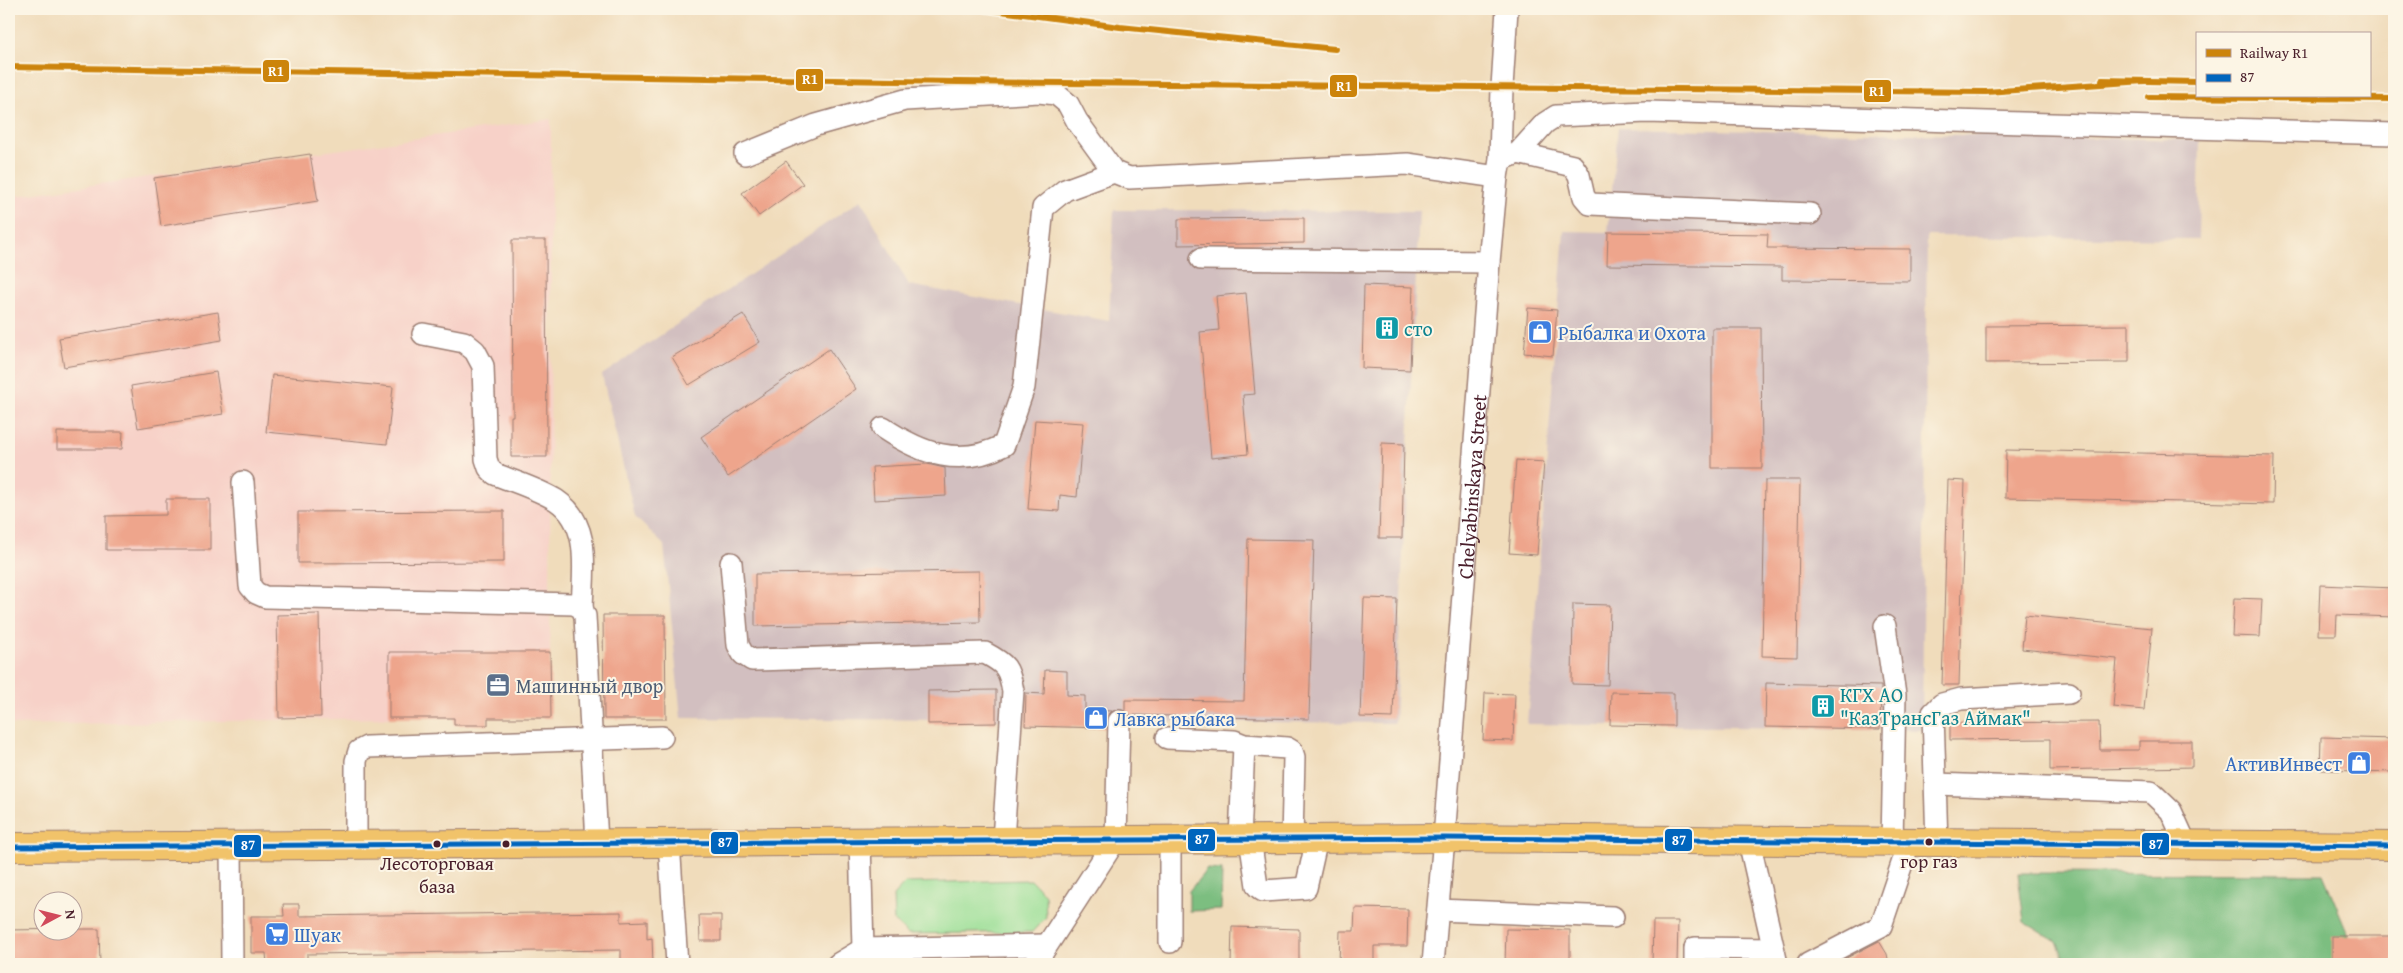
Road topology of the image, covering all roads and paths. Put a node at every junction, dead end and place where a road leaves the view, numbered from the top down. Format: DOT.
graph roads {
  1 [pos="1507,9"];
  2 [pos="2394,134"];
  3 [pos="745,154"];
  4 [pos="1505,163"];
  5 [pos="1114,172"];
  6 [pos="1810,214"];
  7 [pos="1201,259"];
  8 [pos="1489,262"];
  9 [pos="423,334"];
  10 [pos="883,428"];
  11 [pos="243,482"];
  12 [pos="731,563"];
  13 [pos="582,608"];
  14 [pos="1885,626"];
  15 [pos="2069,692"];
  16 [pos="1119,721"];
  17 [pos="662,737"];
  18 [pos="1167,738"];
  19 [pos="592,740"];
  20 [pos="1244,745"];
  21 [pos="1936,784"];
  22 [pos="1444,838"];
  23 [pos="1170,839"];
  24 [pos="1245,839"];
  25 [pos="1304,839"];
  26 [pos="1003,840"];
  27 [pos="1116,840"];
  28 [pos="860,841"];
  29 [pos="1749,841"];
  30 [pos="669,842"];
  31 [pos="597,843"];
  32 [pos="1901,843"];
  33 [pos="356,844"];
  34 [pos="1937,844"];
  35 [pos="2186,844"];
  36 [pos="231,845"];
  37 [pos="2394,846"];
  38 [pos="9,847"];
  39 [pos="1438,910"];
  40 [pos="1614,917"];
  41 [pos="1170,942"];
  42 [pos="1045,946"];
  43 [pos="867,956"];
  44 [pos="1775,957"];
  45 [pos="232,964"];
  46 [pos="677,964"];
  47 [pos="838,964"];
  48 [pos="1034,964"];
  49 [pos="1433,964"];
  50 [pos="1695,964"];
  51 [pos="1808,964"];
  1 -- 4 [label="street, Chelyabinskaya Street"];
  2 -- 4 [label="street"];
  3 -- 5 [label="street"];
  4 -- 5 [label="street"];
  4 -- 6 [label="street"];
  4 -- 8 [label="street, Chelyabinskaya Street"];
  5 -- 10 [label="street"];
  7 -- 8 [label="street"];
  8 -- 22 [label="street, Chelyabinskaya Street"];
  9 -- 13 [label="street"];
  11 -- 13 [label="street"];
  12 -- 26 [label="street"];
  13 -- 19 [label="street"];
  14 -- 32 [label="street"];
  15 -- 21 [label="street"];
  16 -- 27 [label="street"];
  17 -- 19 [label="street"];
  18 -- 20 [label="street"];
  19 -- 31 [label="street"];
  19 -- 33 [label="street"];
  20 -- 24 [label="street"];
  20 -- 25 [label="street"];
  21 -- 34 [label="street"];
  21 -- 35 [label="street"];
  22 -- 25 [label="main road"];
  22 -- 29 [label="main road"];
  22 -- 39 [label="street, Chelyabinskaya Street"];
  23 -- 24 [label="main road"];
  23 -- 27 [label="main road"];
  23 -- 41 [label="street"];
  24 -- 25 [label="main road"];
  24 -- 25 [label="street"];
  26 -- 27 [label="main road"];
  26 -- 28 [label="main road"];
  27 -- 42 [label="street"];
  28 -- 30 [label="main road"];
  28 -- 43 [label="street"];
  29 -- 32 [label="main road"];
  29 -- 44 [label="street"];
  30 -- 31 [label="main road"];
  30 -- 46 [label="street"];
  31 -- 33 [label="main road"];
  32 -- 34 [label="main road"];
  32 -- 51 [label="street"];
  33 -- 36 [label="main road"];
  34 -- 35 [label="main road"];
  35 -- 37 [label="main road"];
  36 -- 38 [label="main road"];
  36 -- 45 [label="street"];
  39 -- 40 [label="street"];
  39 -- 49 [label="street, Chelyabinskaya Street"];
  42 -- 43 [label="street"];
  42 -- 48 [label="street"];
  43 -- 47 [label="street"];
  44 -- 50 [label="street"];
}
